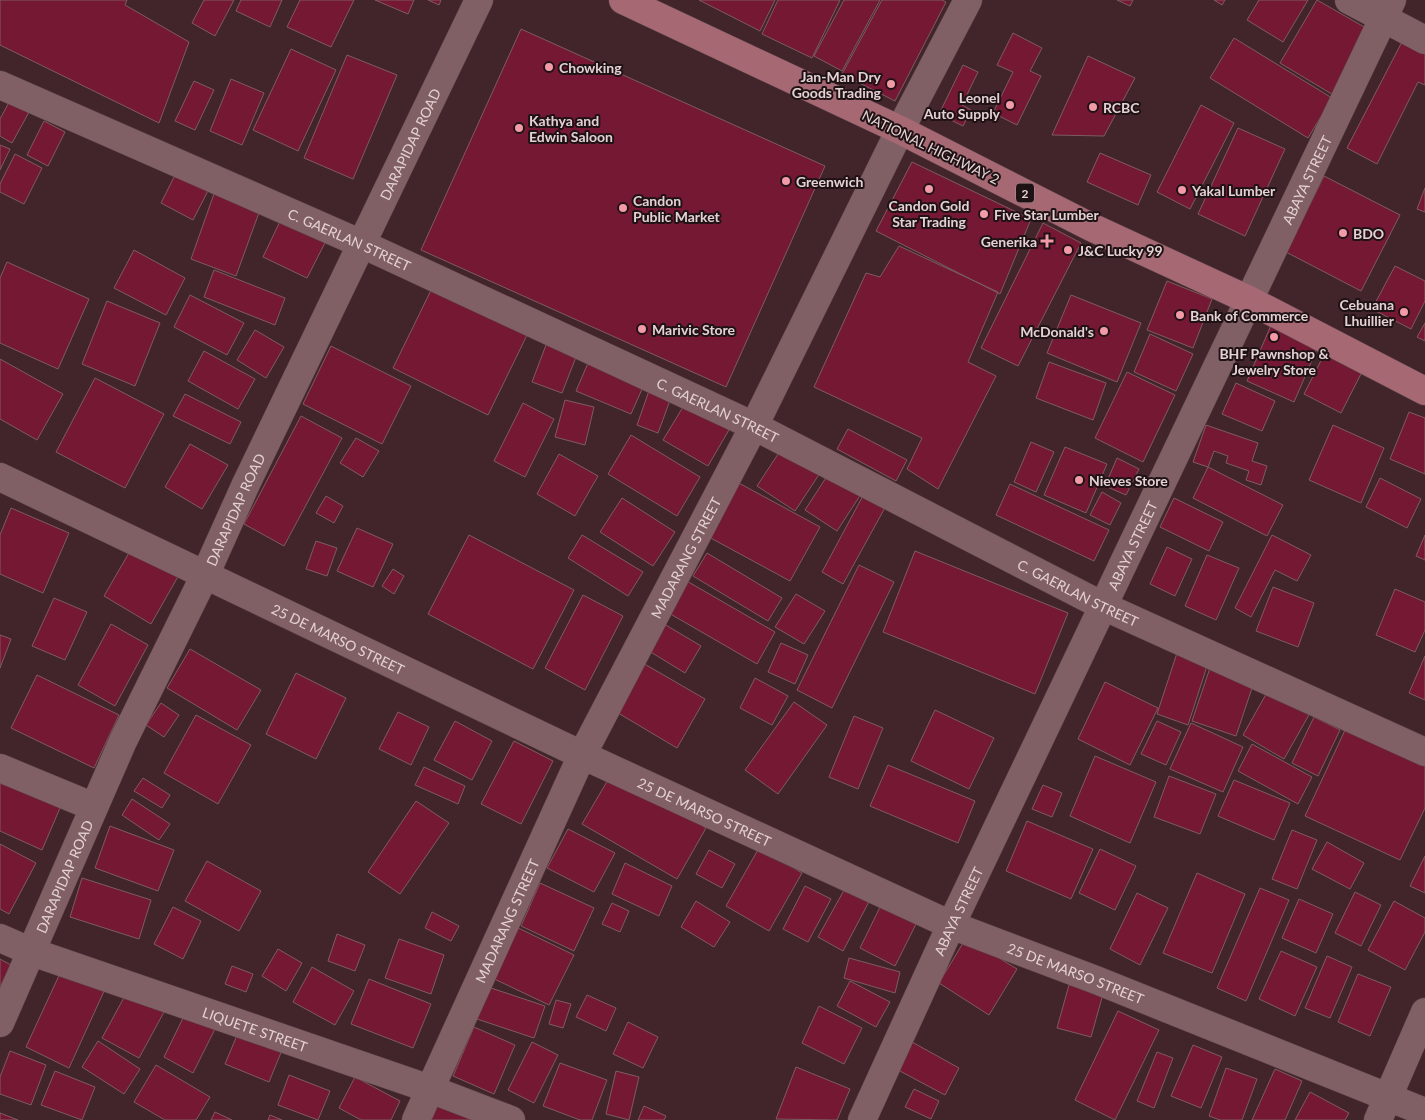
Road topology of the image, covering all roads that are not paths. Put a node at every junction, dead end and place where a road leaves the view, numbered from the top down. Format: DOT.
graph roads {
  1 [pos="479,0"];
  2 [pos="623,0"];
  3 [pos="968,0"];
  4 [pos="1349,0"];
  5 [pos="1388,8"];
  6 [pos="1425,40"];
  7 [pos="0,85"];
  8 [pos="900,130"];
  9 [pos="362,244"];
  10 [pos="1249,300"];
  11 [pos="1425,391"];
  12 [pos="754,426"];
  13 [pos="0,477"];
  14 [pos="206,573"];
  15 [pos="1103,606"];
  16 [pos="1425,752"];
  17 [pos="582,755"];
  18 [pos="0,768"];
  19 [pos="94,807"];
  20 [pos="951,925"];
  21 [pos="0,938"];
  22 [pos="32,952"];
  23 [pos="1425,1012"];
  24 [pos="0,1023"];
  25 [pos="430,1089"];
  26 [pos="1383,1109"];
  27 [pos="1425,1112"];
  28 [pos="416,1120"];
  29 [pos="511,1120"];
  30 [pos="862,1120"];
  1 -- 9 [label="street, DARAPIDAP ROAD"];
  2 -- 8 [label="main road, NATIONAL HIGHWAY 2 / 2"];
  3 -- 8 [label="street, MADARANG STREET"];
  4 -- 5 [label="street"];
  5 -- 6 [label="street"];
  5 -- 10 [label="street, ABAYA STREET"];
  7 -- 9 [label="street, C. GAERLAN STREET"];
  8 -- 10 [label="main road, NATIONAL HIGHWAY 2 / 2"];
  8 -- 12 [label="street, MADARANG STREET"];
  9 -- 12 [label="street, C. GAERLAN STREET"];
  9 -- 14 [label="street, DARAPIDAP ROAD"];
  10 -- 11 [label="main road, NATIONAL HIGHWAY 2 / 2"];
  10 -- 15 [label="street, ABAYA STREET"];
  12 -- 15 [label="street, C. GAERLAN STREET"];
  12 -- 17 [label="street, MADARANG STREET"];
  13 -- 14 [label="street, 25 DE MARSO STREET"];
  14 -- 17 [label="street, 25 DE MARSO STREET"];
  14 -- 19 [label="street, DARAPIDAP ROAD"];
  15 -- 16 [label="street, C. GAERLAN STREET"];
  15 -- 20 [label="street, ABAYA STREET"];
  17 -- 20 [label="street, 25 DE MARSO STREET"];
  17 -- 25 [label="street, MADARANG STREET"];
  18 -- 19 [label="street"];
  19 -- 22 [label="street, DARAPIDAP ROAD"];
  20 -- 26 [label="street, 25 DE MARSO STREET"];
  20 -- 30 [label="street, ABAYA STREET"];
  21 -- 22 [label="street, LIQUETE STREET"];
  22 -- 24 [label="street, DARAPIDAP ROAD"];
  22 -- 25 [label="street, LIQUETE STREET"];
  23 -- 26 [label="street"];
  25 -- 28 [label="street, MADARANG STREET"];
  25 -- 29 [label="street, LIQUETE STREET"];
  26 -- 27 [label="street, 25 DE MARSO STREET"];
}
